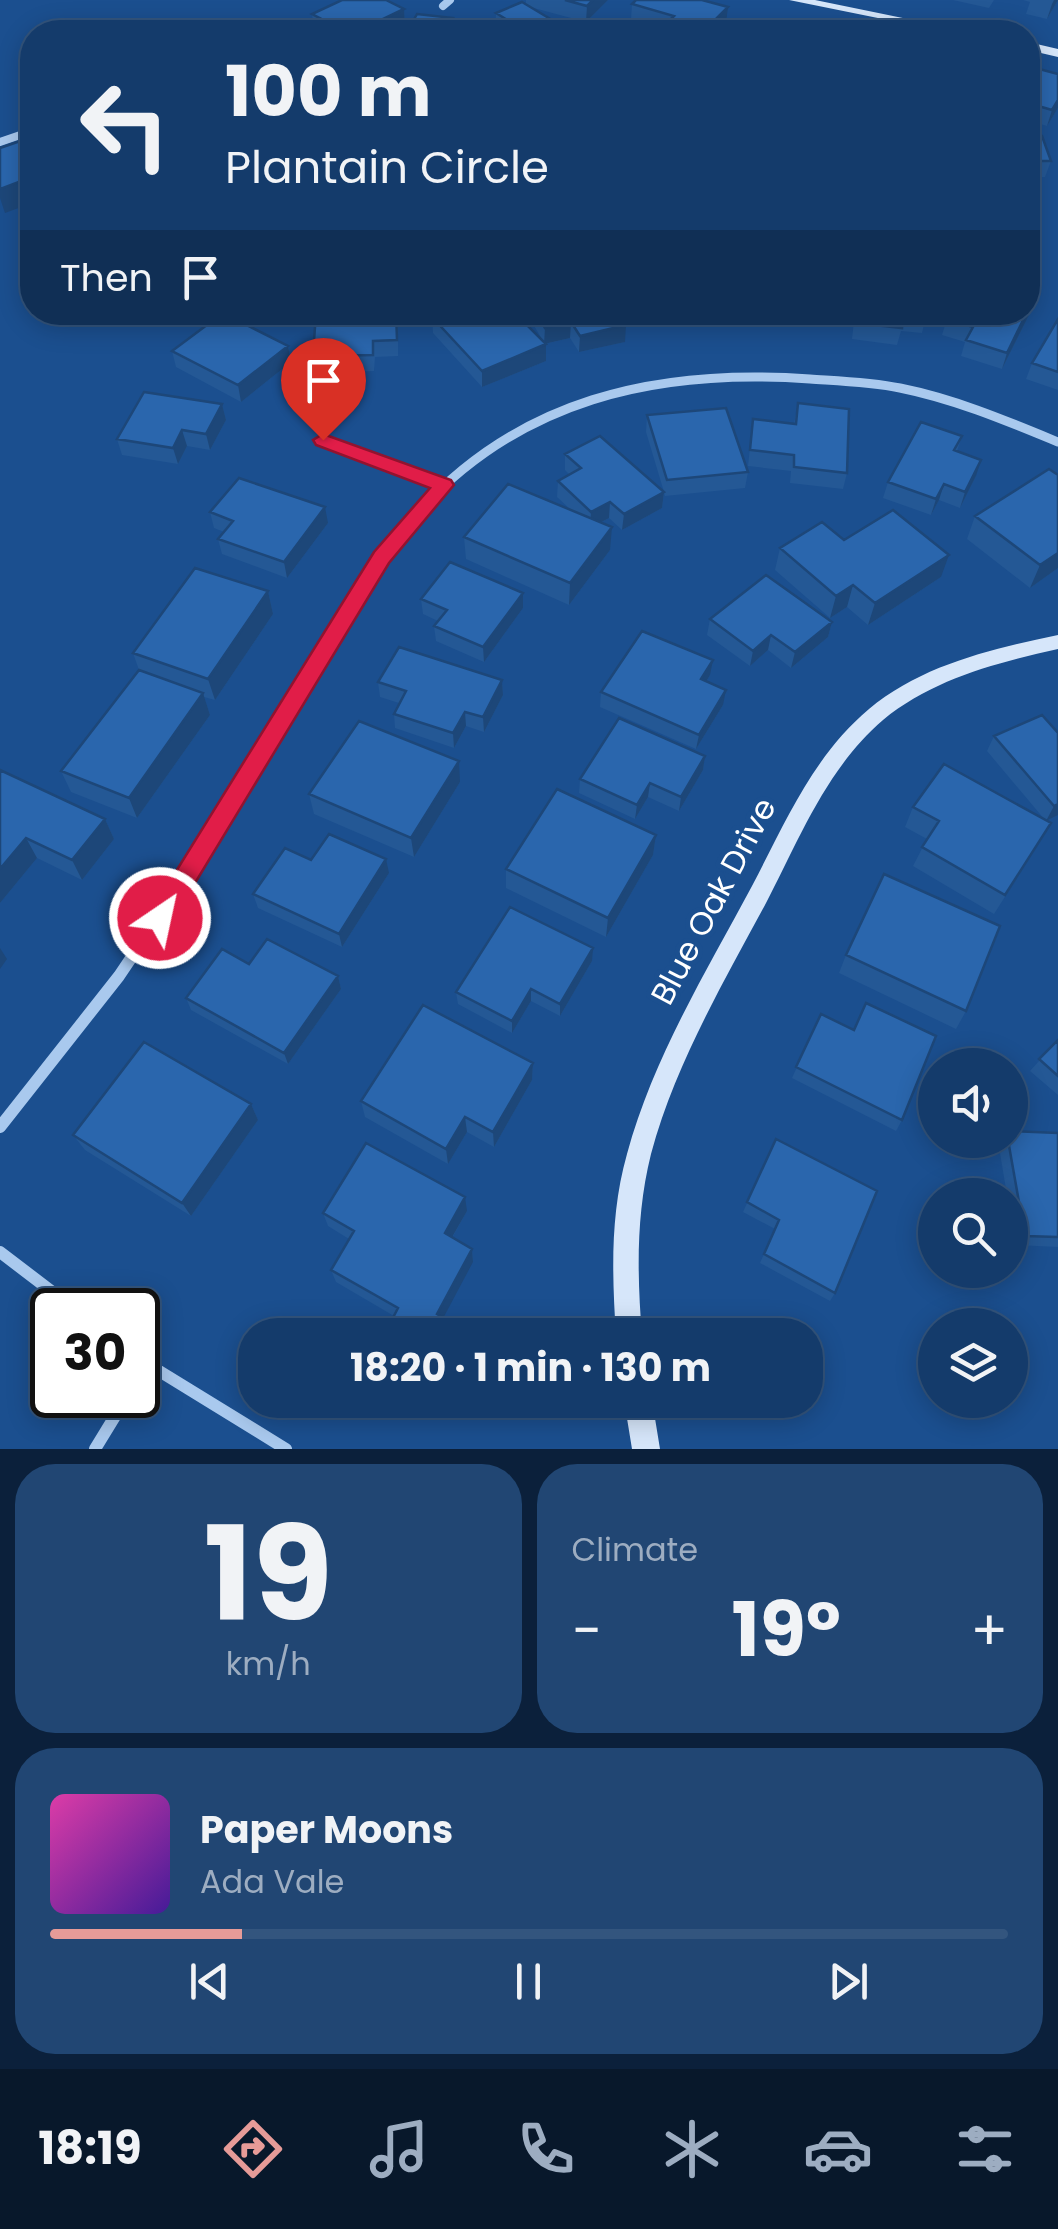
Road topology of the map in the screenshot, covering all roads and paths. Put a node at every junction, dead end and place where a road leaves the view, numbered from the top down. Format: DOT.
graph roads {
  1 [pos="450,0"];
  2 [pos="795,0"];
  3 [pos="443,6"];
  4 [pos="901,20"];
  5 [pos="323,440"];
  6 [pos="1058,442"];
  7 [pos="444,485"];
  8 [pos="1058,642"];
  9 [pos="0,1127"];
  10 [pos="0,1252"];
  11 [pos="47,1288"];
  12 [pos="628,1318"];
  13 [pos="160,1372"];
  14 [pos="114,1418"];
  15 [pos="641,1418"];
  16 [pos="95,1449"];
  17 [pos="286,1449"];
  18 [pos="646,1449"];
  1 -- 3 [label="street"];
  2 -- 4 [label="street"];
  5 -- 7 [label="street"];
  6 -- 7 [label="street"];
  7 -- 9 [label="street"];
  8 -- 12 [label="street, Blue Oak Drive"];
  10 -- 11 [label="street"];
  13 -- 17 [label="street"];
  14 -- 16 [label="street"];
  15 -- 18 [label="street"];
}
